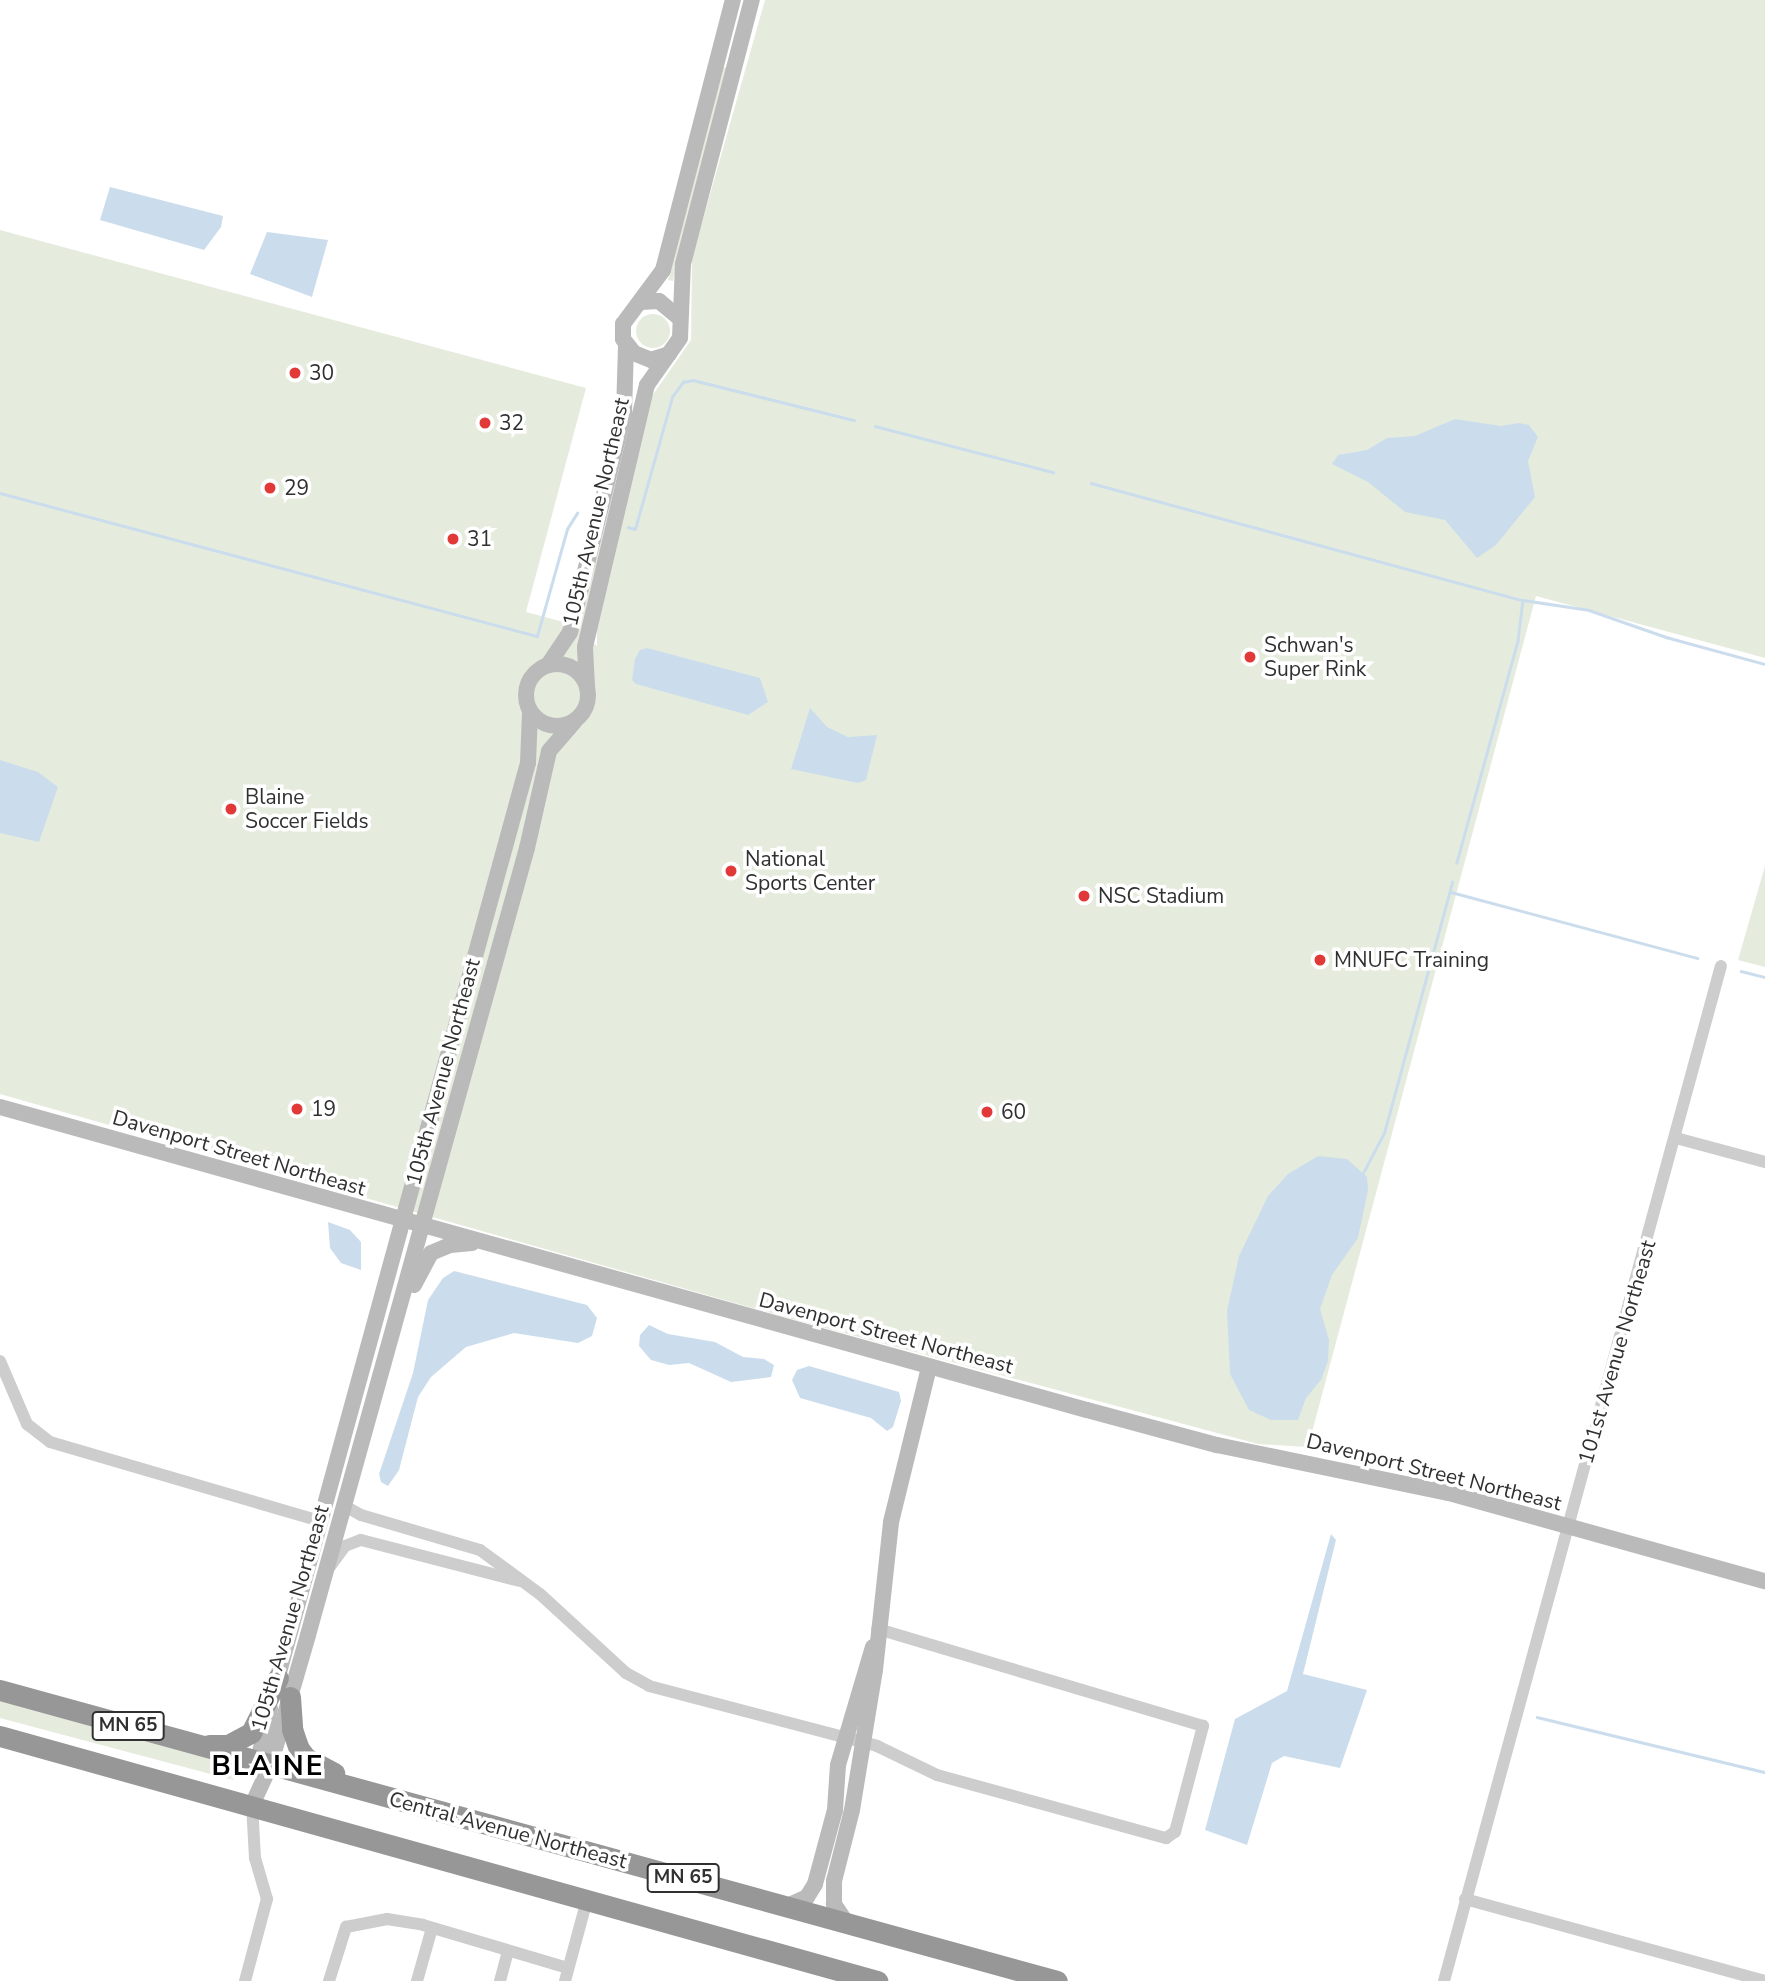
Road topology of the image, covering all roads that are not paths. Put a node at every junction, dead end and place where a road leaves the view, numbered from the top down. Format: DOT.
graph roads {
  1 [pos="733,0"];
  2 [pos="752,0"];
  3 [pos="641,302"];
  4 [pos="678,318"];
  5 [pos="626,346"];
  6 [pos="668,354"];
  7 [pos="548,665"];
  8 [pos="587,686"];
  9 [pos="530,713"];
  10 [pos="574,722"];
  11 [pos="1721,965"];
  12 [pos="0,1107"];
  13 [pos="1676,1138"];
  14 [pos="1765,1162"];
  15 [pos="402,1220"];
  16 [pos="422,1224"];
  17 [pos="494,1245"];
  18 [pos="0,1361"];
  19 [pos="382,1365"];
  20 [pos="929,1367"];
  21 [pos="343,1505"];
  22 [pos="321,1521"];
  23 [pos="1568,1525"];
  24 [pos="325,1573"];
  25 [pos="1765,1581"];
  26 [pos="526,1583"];
  27 [pos="876,1636"];
  28 [pos="278,1678"];
  29 [pos="0,1690"];
  30 [pos="290,1697"];
  31 [pos="0,1736"];
  32 [pos="845,1738"];
  33 [pos="863,1742"];
  34 [pos="198,1745"];
  35 [pos="263,1764"];
  36 [pos="370,1792"];
  37 [pos="252,1805"];
  38 [pos="1465,1899"];
  39 [pos="587,1900"];
  40 [pos="787,1906"];
  41 [pos="846,1922"];
  42 [pos="432,1928"];
  43 [pos="508,1952"];
  44 [pos="566,1975"];
  45 [pos="244,1981"];
  46 [pos="329,1981"];
  47 [pos="417,1981"];
  48 [pos="500,1981"];
  49 [pos="877,1981"];
  50 [pos="1057,1981"];
  51 [pos="1444,1981"];
  52 [pos="1764,1981"];
  1 -- 3 [label="street, 105th Avenue Northeast"];
  2 -- 4 [label="street, 105th Avenue Northeast"];
  3 -- 4 [label="street"];
  3 -- 5 [label="street, 105th Avenue Northeast"];
  4 -- 6 [label="street, 105th Avenue Northeast"];
  5 -- 6 [label="street"];
  5 -- 7 [label="street, 105th Avenue Northeast"];
  6 -- 8 [label="street, 105th Avenue Northeast"];
  7 -- 8 [label="street"];
  7 -- 9 [label="street, 105th Avenue Northeast"];
  8 -- 10 [label="street, 105th Avenue Northeast"];
  9 -- 10 [label="street"];
  9 -- 15 [label="street, 105th Avenue Northeast"];
  10 -- 16 [label="street, 105th Avenue Northeast"];
  11 -- 13 [label="street, 101st Avenue Northeast"];
  12 -- 15 [label="street, Davenport Street Northeast"];
  13 -- 14 [label="street"];
  13 -- 23 [label="street, 101st Avenue Northeast"];
  15 -- 16 [label="street, Davenport Street Northeast"];
  15 -- 22 [label="street, 105th Avenue Northeast"];
  16 -- 17 [label="street, Davenport Street Northeast"];
  16 -- 19 [label="street, 105th Avenue Northeast"];
  17 -- 19 [label="street"];
  17 -- 20 [label="street, Davenport Street Northeast"];
  18 -- 22 [label="street"];
  19 -- 21 [label="street, 105th Avenue Northeast"];
  20 -- 23 [label="street, Davenport Street Northeast"];
  20 -- 27 [label="street"];
  21 -- 24 [label="street, 105th Avenue Northeast"];
  21 -- 26 [label="street"];
  22 -- 28 [label="street, 105th Avenue Northeast"];
  23 -- 25 [label="street, Davenport Street Northeast"];
  23 -- 38 [label="street, 101st Avenue Northeast"];
  24 -- 26 [label="street"];
  24 -- 30 [label="street, 105th Avenue Northeast"];
  26 -- 32 [label="street"];
  27 -- 32 [label="street"];
  27 -- 33 [label="street"];
  27 -- 33 [label="street"];
  28 -- 34 [label="highway"];
  28 -- 35 [label="street, 105th Avenue Northeast"];
  29 -- 34 [label="highway, Central Avenue Northeast / MN 65"];
  30 -- 35 [label="street, 105th Avenue Northeast"];
  30 -- 36 [label="highway"];
  31 -- 37 [label="highway, MN 65"];
  32 -- 33 [label="street"];
  32 -- 40 [label="street"];
  33 -- 41 [label="street"];
  34 -- 35 [label="highway, Central Avenue Northeast / MN 65"];
  35 -- 36 [label="highway, Central Avenue Northeast / MN 65"];
  35 -- 37 [label="street, 105th Avenue Northeast"];
  36 -- 40 [label="highway, Central Avenue Northeast / MN 65"];
  37 -- 39 [label="highway, MN 65"];
  37 -- 45 [label="street"];
  38 -- 51 [label="street, 101st Avenue Northeast"];
  38 -- 52 [label="street"];
  39 -- 44 [label="street"];
  39 -- 49 [label="highway, MN 65"];
  40 -- 41 [label="highway, Central Avenue Northeast / MN 65"];
  41 -- 50 [label="highway, Central Avenue Northeast / MN 65"];
  42 -- 43 [label="street"];
  42 -- 46 [label="street"];
  42 -- 47 [label="street"];
  43 -- 44 [label="street"];
  43 -- 48 [label="street"];
}
